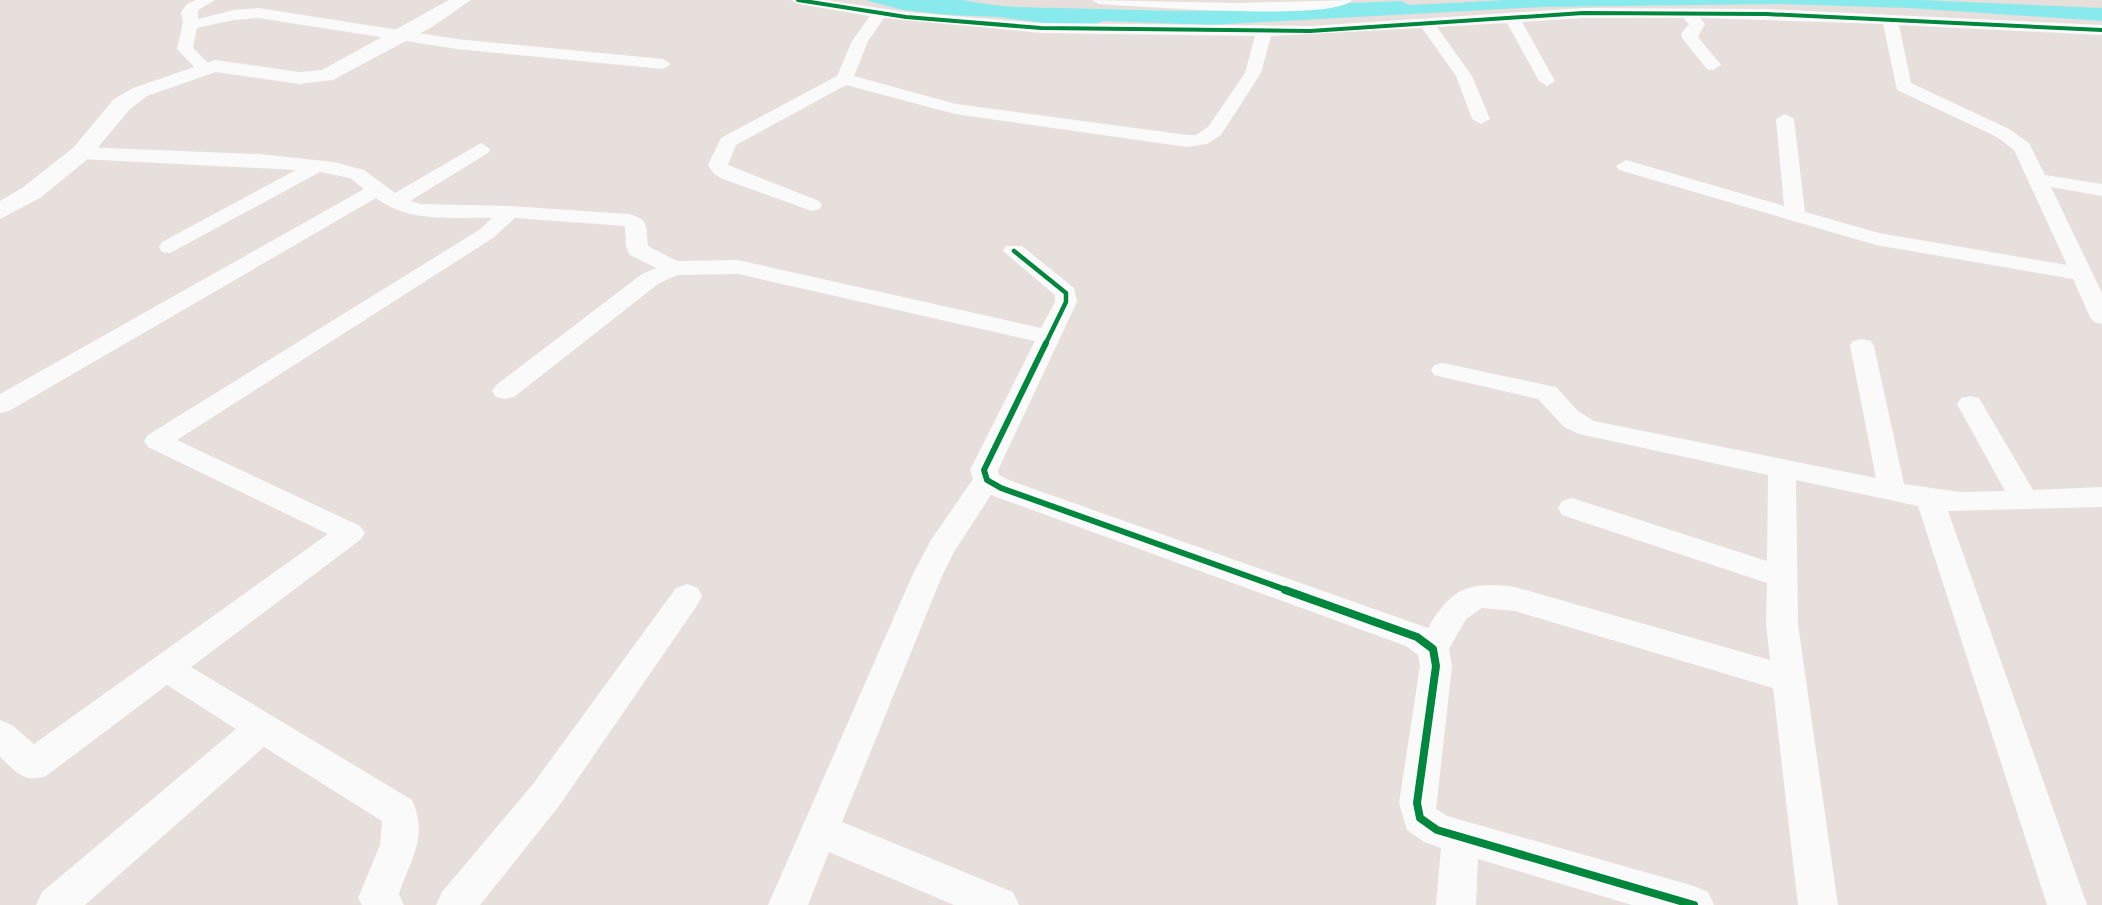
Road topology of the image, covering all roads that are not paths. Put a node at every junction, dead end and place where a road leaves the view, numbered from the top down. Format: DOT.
graph roads {
  1 [pos="208,0"];
  2 [pos="462,0"];
  3 [pos="798,0"];
  4 [pos="1100,0"];
  5 [pos="1345,0"];
  6 [pos="922,3"];
  7 [pos="1735,6"];
  8 [pos="880,13"];
  9 [pos="1687,14"];
  10 [pos="906,17"];
  11 [pos="1512,17"];
  12 [pos="1890,21"];
  13 [pos="1426,23"];
  14 [pos="192,25"];
  15 [pos="2102,30"];
  16 [pos="1264,32"];
  17 [pos="405,34"];
  18 [pos="663,64"];
  19 [pos="1713,66"];
  20 [pos="205,68"];
  21 [pos="844,80"];
  22 [pos="1547,81"];
  23 [pos="1481,119"];
  24 [pos="1785,119"];
  25 [pos="481,149"];
  26 [pos="81,153"];
  27 [pos="317,166"];
  28 [pos="1626,166"];
  29 [pos="2036,179"];
  30 [pos="2102,190"];
  31 [pos="386,195"];
  32 [pos="812,205"];
  33 [pos="0,211"];
  34 [pos="510,212"];
  35 [pos="1796,216"];
  36 [pos="170,247"];
  37 [pos="1014,251"];
  38 [pos="673,268"];
  39 [pos="2082,274"];
  40 [pos="2102,317"];
  41 [pos="1049,337"];
  42 [pos="1862,346"];
  43 [pos="1443,370"];
  44 [pos="506,391"];
  45 [pos="1970,404"];
  46 [pos="0,405"];
  47 [pos="1782,470"];
  48 [pos="987,480"];
  49 [pos="1892,491"];
  50 [pos="2102,497"];
  51 [pos="1930,499"];
  52 [pos="2024,499"];
  53 [pos="1572,508"];
  54 [pos="1782,577"];
  55 [pos="687,596"];
  56 [pos="1433,649"];
  57 [pos="166,669"];
  58 [pos="1789,679"];
  59 [pos="261,729"];
  60 [pos="0,735"];
  61 [pos="820,830"];
  62 [pos="1461,837"];
  63 [pos="56,905"];
  64 [pos="384,905"];
  65 [pos="456,905"];
  66 [pos="788,905"];
  67 [pos="999,905"];
  68 [pos="1456,905"];
  69 [pos="1694,905"];
  70 [pos="1818,905"];
  71 [pos="2067,905"];
  1 -- 14 [label="street"];
  2 -- 17 [label="main road"];
  3 -- 8 [label="street"];
  4 -- 5 [label="street"];
  6 -- 10 [label="street"];
  7 -- 9 [label="street"];
  7 -- 12 [label="street"];
  8 -- 10 [label="street"];
  8 -- 21 [label="street"];
  9 -- 11 [label="street"];
  9 -- 19 [label="street"];
  10 -- 16 [label="street"];
  11 -- 13 [label="street"];
  11 -- 22 [label="street"];
  12 -- 15 [label="street"];
  12 -- 29 [label="street"];
  13 -- 16 [label="street"];
  13 -- 23 [label="street"];
  14 -- 17 [label="street"];
  14 -- 20 [label="street"];
  16 -- 21 [label="street"];
  17 -- 18 [label="street"];
  17 -- 20 [label="main road"];
  20 -- 26 [label="main road"];
  21 -- 32 [label="street"];
  24 -- 35 [label="street"];
  25 -- 31 [label="street"];
  26 -- 27 [label="street"];
  26 -- 33 [label="main road"];
  27 -- 31 [label="street"];
  27 -- 36 [label="street"];
  28 -- 35 [label="street"];
  29 -- 30 [label="street"];
  29 -- 39 [label="street"];
  31 -- 34 [label="street"];
  31 -- 46 [label="street"];
  34 -- 38 [label="street"];
  34 -- 57 [label="street"];
  35 -- 39 [label="street"];
  37 -- 41 [label="street"];
  38 -- 41 [label="street"];
  38 -- 44 [label="street"];
  39 -- 40 [label="street"];
  41 -- 48 [label="street"];
  42 -- 49 [label="street"];
  43 -- 47 [label="street"];
  45 -- 52 [label="street"];
  47 -- 49 [label="street"];
  47 -- 54 [label="street"];
  48 -- 56 [label="street"];
  48 -- 61 [label="street"];
  49 -- 51 [label="street"];
  50 -- 52 [label="street"];
  51 -- 52 [label="street"];
  51 -- 71 [label="street"];
  53 -- 54 [label="street"];
  54 -- 58 [label="street"];
  55 -- 65 [label="street"];
  56 -- 58 [label="street"];
  56 -- 62 [label="street"];
  57 -- 59 [label="street"];
  57 -- 60 [label="street"];
  58 -- 70 [label="street"];
  59 -- 63 [label="street"];
  59 -- 64 [label="street"];
  61 -- 66 [label="street"];
  61 -- 67 [label="street"];
  62 -- 68 [label="street"];
  62 -- 69 [label="street"];
}
